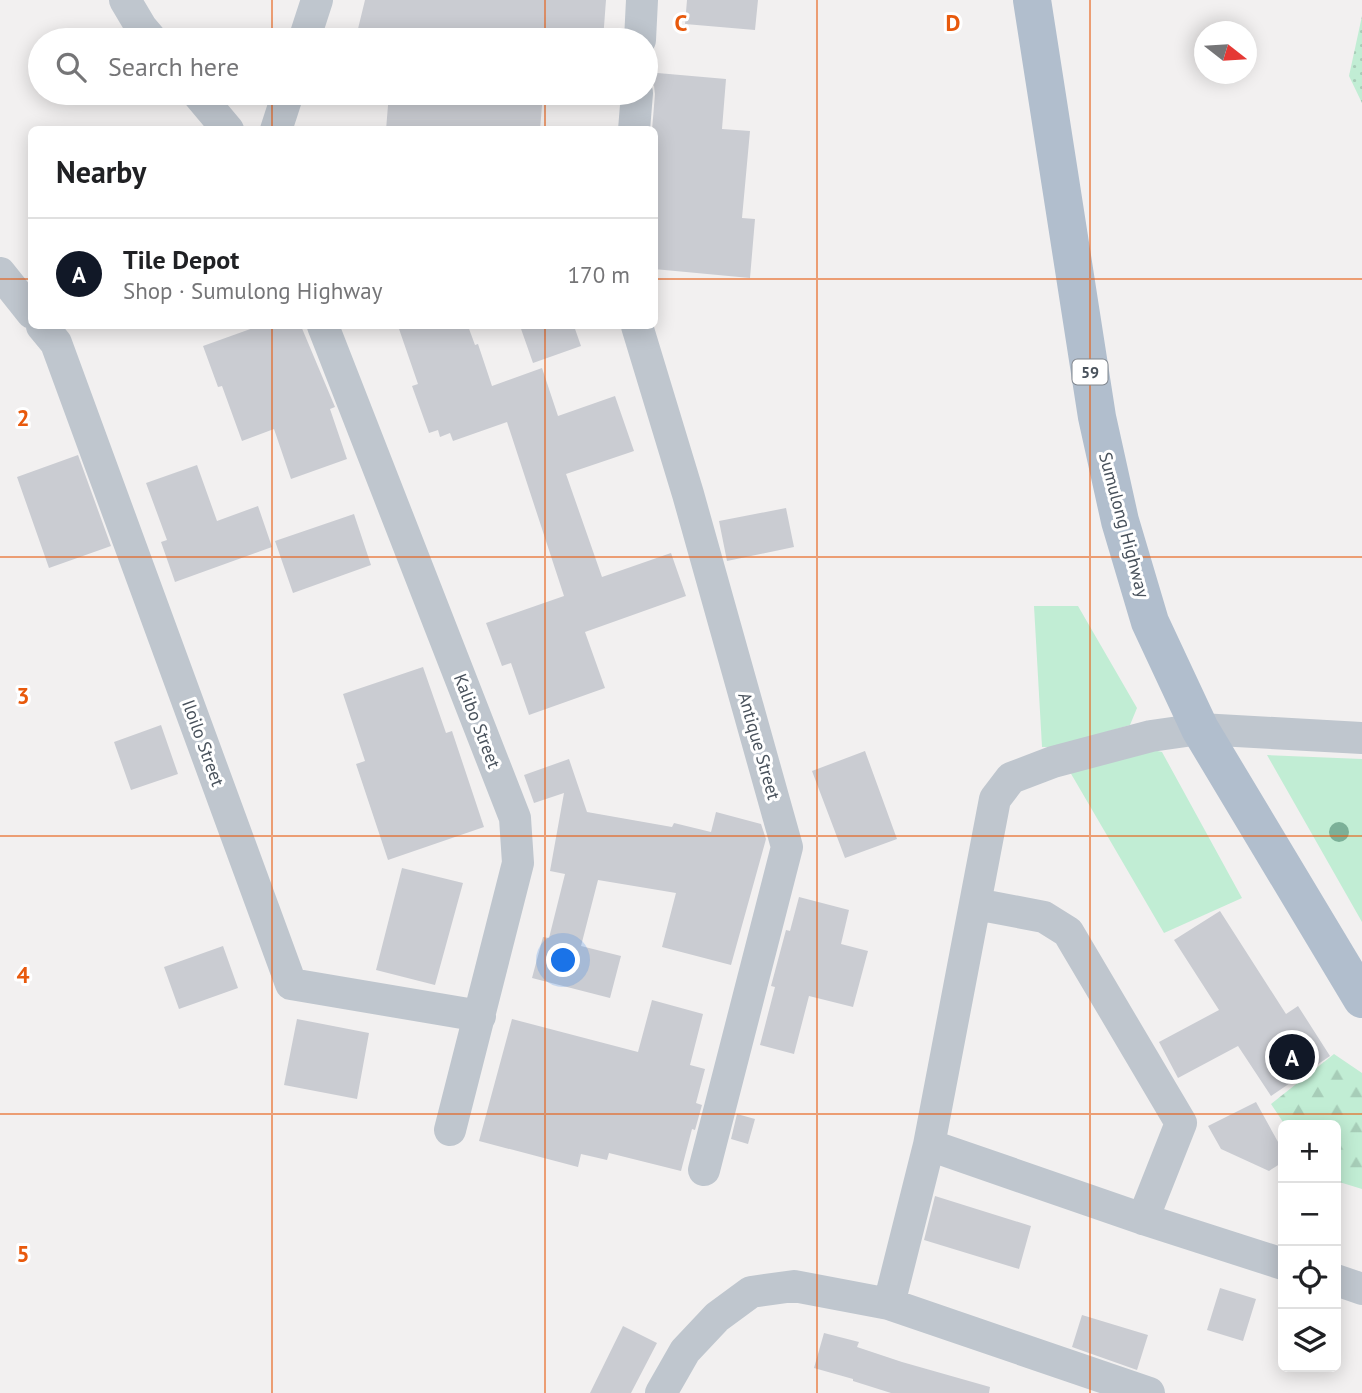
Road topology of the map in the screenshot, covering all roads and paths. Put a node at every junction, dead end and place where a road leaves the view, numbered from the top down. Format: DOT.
graph roads {
  1 [pos="125,0"];
  2 [pos="317,0"];
  3 [pos="642,0"];
  4 [pos="1032,0"];
  5 [pos="142,28"];
  6 [pos="308,28"];
  7 [pos="641,28"];
  8 [pos="207,105"];
  9 [pos="284,105"];
  10 [pos="635,105"];
  11 [pos="225,126"];
  12 [pos="277,126"];
  13 [pos="634,126"];
  14 [pos="0,273"];
  15 [pos="28,308"];
  16 [pos="324,329"];
  17 [pos="638,329"];
  18 [pos="58,331"];
  19 [pos="1200,729"];
  20 [pos="1362,738"];
  21 [pos="976,904"];
  22 [pos="1362,999"];
  23 [pos="480,1016"];
  24 [pos="450,1130"];
  25 [pos="929,1144"];
  26 [pos="704,1170"];
  27 [pos="1143,1219"];
  28 [pos="1278,1262"];
  29 [pos="1341,1282"];
  30 [pos="1362,1289"];
  31 [pos="888,1304"];
  32 [pos="665,1392"];
  33 [pos="1149,1393"];
  1 -- 5 [label="street"];
  2 -- 6 [label="street"];
  3 -- 7 [label="street"];
  4 -- 19 [label="main road, Sumulong Highway / 59"];
  8 -- 11 [label="street"];
  9 -- 12 [label="street"];
  10 -- 13 [label="street"];
  14 -- 15 [label="street"];
  16 -- 23 [label="street, Kalibo Street"];
  17 -- 26 [label="street, Antique Street"];
  18 -- 23 [label="street, Iloilo Street"];
  19 -- 20 [label="street"];
  19 -- 21 [label="street"];
  19 -- 22 [label="main road, Sumulong Highway / 59"];
  21 -- 25 [label="street"];
  21 -- 27 [label="street"];
  23 -- 24 [label="street, Kalibo Street"];
  25 -- 27 [label="street"];
  25 -- 31 [label="street"];
  27 -- 28 [label="street"];
  29 -- 30 [label="street"];
  31 -- 32 [label="street"];
  31 -- 33 [label="street"];
}
